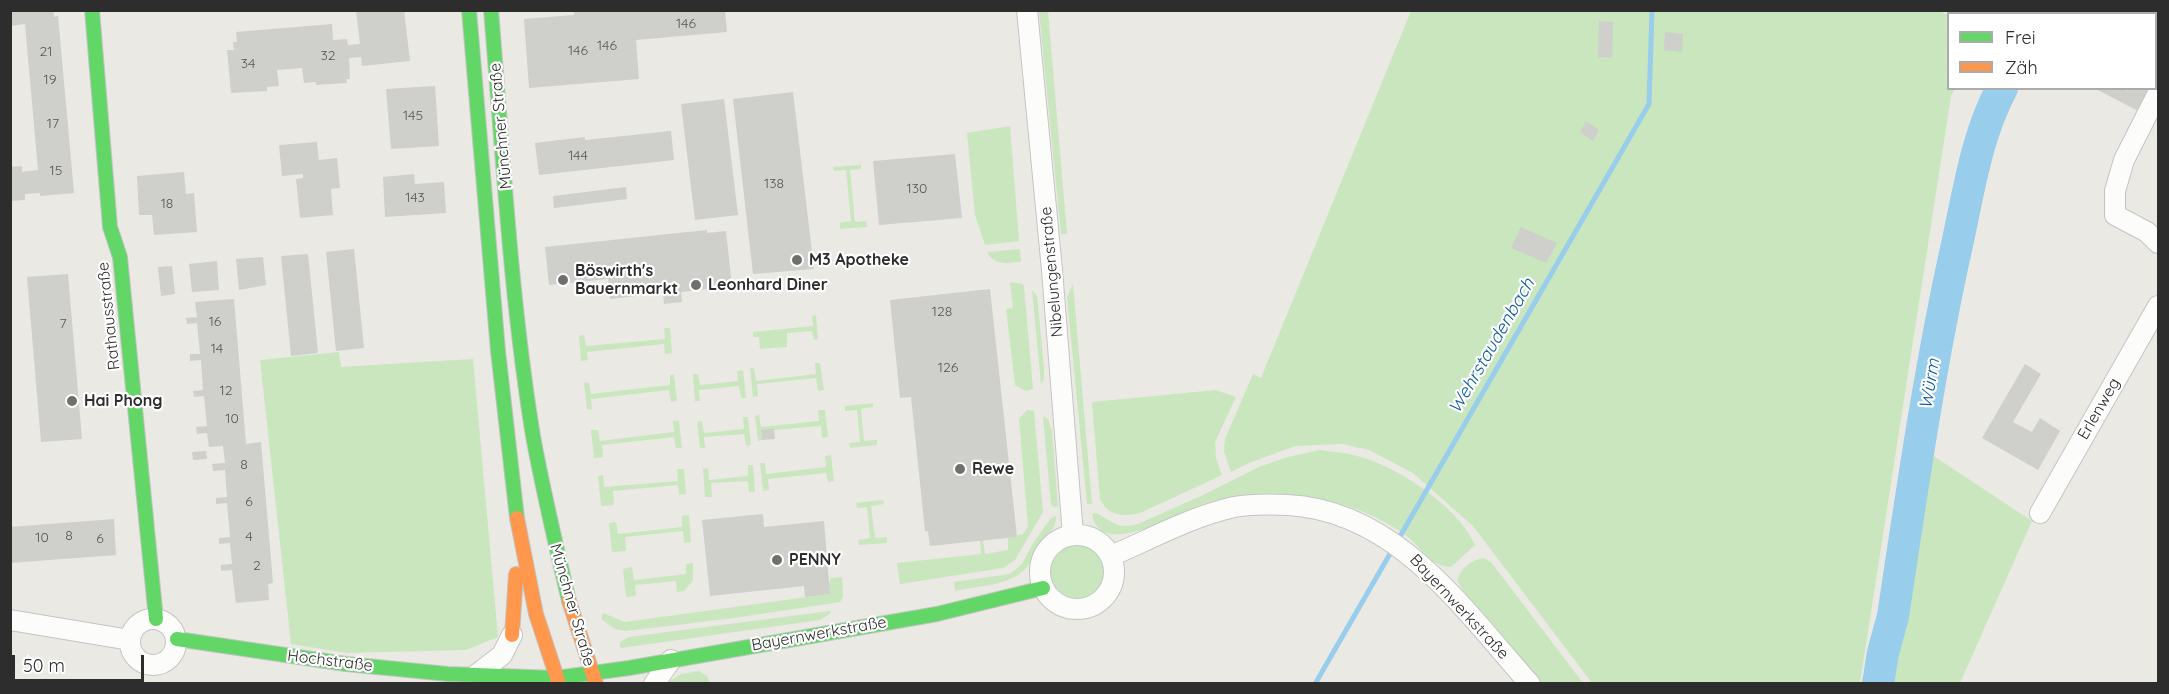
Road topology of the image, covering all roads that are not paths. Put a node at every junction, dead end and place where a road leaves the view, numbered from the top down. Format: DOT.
graph roads {
  1 [pos="92,10"];
  2 [pos="469,10"];
  3 [pos="491,10"];
  4 [pos="1027,10"];
  5 [pos="2158,93"];
  6 [pos="2158,243"];
  7 [pos="2158,306"];
  8 [pos="519,332"];
  9 [pos="497,334"];
  10 [pos="2040,513"];
  11 [pos="519,532"];
  12 [pos="1073,534"];
  13 [pos="1111,556"];
  14 [pos="1043,588"];
  15 [pos="156,619"];
  16 [pos="10,620"];
  17 [pos="512,635"];
  18 [pos="177,639"];
  19 [pos="130,640"];
  20 [pos="671,660"];
  21 [pos="156,675"];
  22 [pos="476,675"];
  23 [pos="594,678"];
  24 [pos="558,681"];
  25 [pos="654,684"];
  26 [pos="1530,684"];
  1 -- 15 [label="street, Rathausstraße"];
  2 -- 9 [label="street, Münchner Straße"];
  3 -- 8 [label="street, Münchner Straße"];
  4 -- 12 [label="street, Nibelungenstraße"];
  5 -- 6 [label="street"];
  7 -- 10 [label="street, Erlenweg"];
  8 -- 9 [label="street"];
  8 -- 23 [label="street, Münchner Straße"];
  9 -- 11 [label="street, Münchner Straße"];
  11 -- 17 [label="street"];
  11 -- 24 [label="street, Münchner Straße"];
  12 -- 13 [label="street"];
  12 -- 14 [label="street"];
  13 -- 14 [label="street"];
  13 -- 26 [label="street, Bayernwerkstraße"];
  14 -- 20 [label="street, Bayernwerkstraße"];
  15 -- 18 [label="street"];
  15 -- 19 [label="street"];
  16 -- 19 [label="street"];
  17 -- 22 [label="street"];
  18 -- 21 [label="street"];
  18 -- 22 [label="street, Hochstraße"];
  19 -- 21 [label="street"];
  20 -- 23 [label="street, Bayernwerkstraße"];
  20 -- 25 [label="street"];
  22 -- 24 [label="street, Hochstraße"];
  23 -- 24 [label="street, Münchner Straße"];
}
